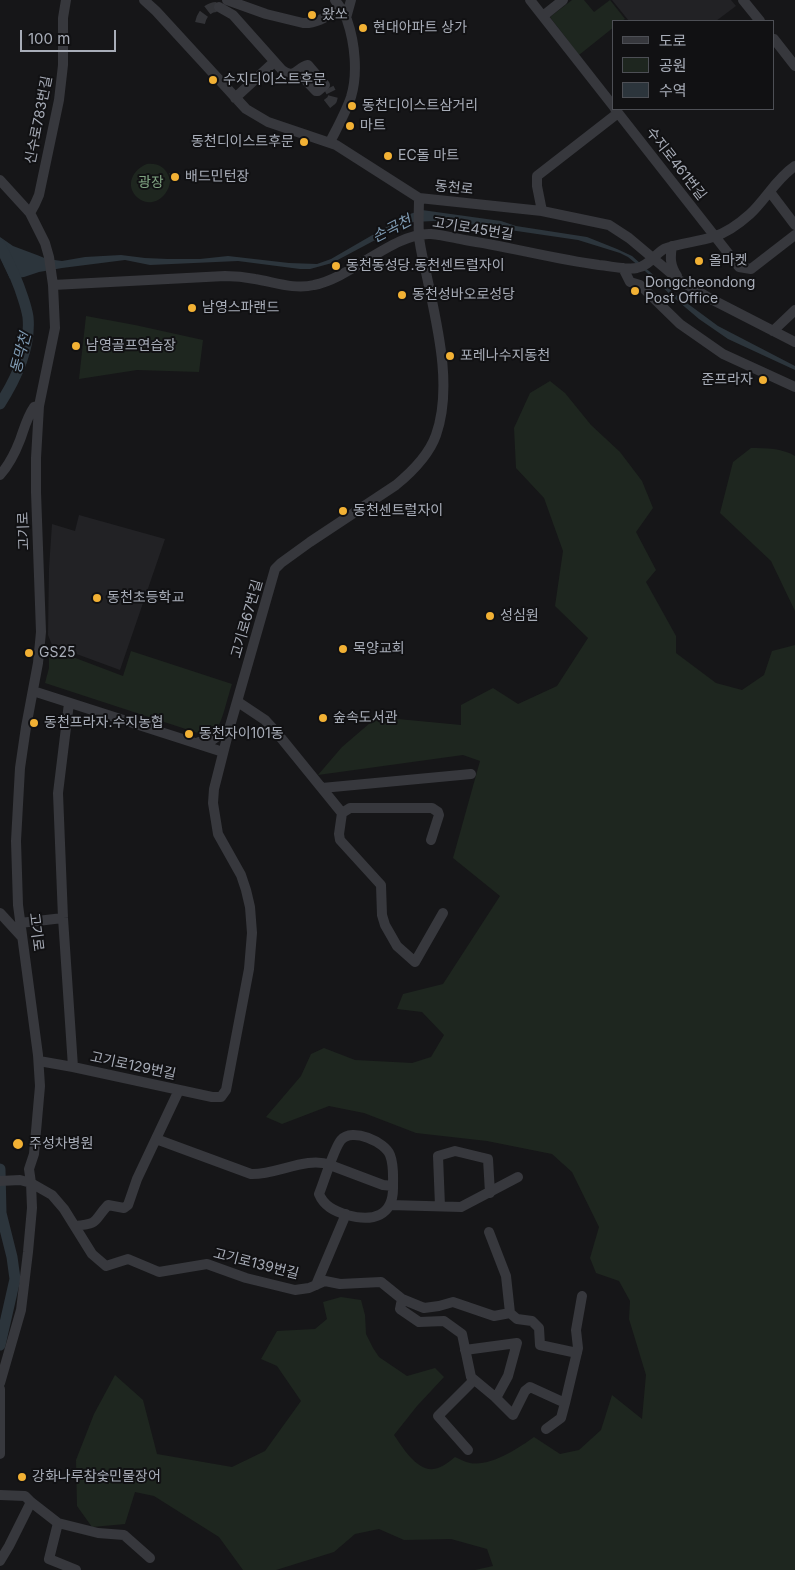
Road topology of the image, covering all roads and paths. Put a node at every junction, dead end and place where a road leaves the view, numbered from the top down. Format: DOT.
graph roads {
  1 [pos="66,0"];
  2 [pos="144,0"];
  3 [pos="227,0"];
  4 [pos="351,0"];
  5 [pos="530,0"];
  6 [pos="563,0"];
  7 [pos="743,0"];
  8 [pos="338,4"];
  9 [pos="219,7"];
  10 [pos="543,16"];
  11 [pos="346,18"];
  12 [pos="759,20"];
  13 [pos="775,40"];
  14 [pos="794,61"];
  15 [pos="274,62"];
  16 [pos="298,72"];
  17 [pos="235,98"];
  18 [pos="612,105"];
  19 [pos="616,110"];
  20 [pos="330,142"];
  21 [pos="795,166"];
  22 [pos="0,180"];
  23 [pos="770,192"];
  24 [pos="419,201"];
  25 [pos="542,211"];
  26 [pos="30,212"];
  27 [pos="795,225"];
  28 [pos="795,235"];
  29 [pos="418,236"];
  30 [pos="715,236"];
  31 [pos="672,246"];
  32 [pos="654,259"];
  33 [pos="627,268"];
  34 [pos="679,280"];
  35 [pos="53,285"];
  36 [pos="795,310"];
  37 [pos="773,331"];
  38 [pos="795,342"];
  39 [pos="795,387"];
  40 [pos="39,406"];
  41 [pos="0,475"];
  42 [pos="32,691"];
  43 [pos="238,702"];
  44 [pos="69,703"];
  45 [pos="229,728"];
  46 [pos="194,742"];
  47 [pos="223,752"];
  48 [pos="470,774"];
  49 [pos="322,788"];
  50 [pos="342,813"];
  51 [pos="431,840"];
  52 [pos="0,913"];
  53 [pos="442,913"];
  54 [pos="62,918"];
  55 [pos="20,923"];
  56 [pos="22,937"];
  57 [pos="39,1061"];
  58 [pos="74,1067"];
  59 [pos="180,1090"];
  60 [pos="221,1097"];
  61 [pos="156,1140"];
  62 [pos="330,1165"];
  63 [pos="518,1177"];
  64 [pos="0,1181"];
  65 [pos="31,1183"];
  66 [pos="393,1186"];
  67 [pos="490,1193"];
  68 [pos="390,1205"];
  69 [pos="440,1206"];
  70 [pos="346,1214"];
  71 [pos="75,1226"];
  72 [pos="489,1232"];
  73 [pos="316,1285"];
  74 [pos="582,1296"];
  75 [pos="402,1298"];
  76 [pos="510,1313"];
  77 [pos="465,1350"];
  78 [pos="577,1352"];
  79 [pos="474,1380"];
  80 [pos="0,1383"];
  81 [pos="0,1389"];
  82 [pos="496,1398"];
  83 [pos="565,1403"];
  84 [pos="546,1429"];
  85 [pos="468,1450"];
  86 [pos="0,1454"];
  87 [pos="0,1495"];
  88 [pos="31,1502"];
  89 [pos="58,1523"];
  90 [pos="150,1558"];
  91 [pos="0,1561"];
  92 [pos="76,1570"];
  1 -- 26 [label="street, 신수로783번길"];
  2 -- 17 [label="street, 동천로"];
  3 -- 8 [label="street"];
  4 -- 11 [label="street"];
  5 -- 10 [label="street, 수지로461번길"];
  6 -- 10 [label="street"];
  7 -- 12 [label="street"];
  8 -- 11 [label="street"];
  9 -- 15 [label="street"];
  10 -- 18 [label="street, 수지로461번길"];
  11 -- 20 [label="street"];
  13 -- 14 [label="street"];
  15 -- 16 [label="street"];
  15 -- 17 [label="street"];
  17 -- 20 [label="street, 동천로"];
  19 -- 25 [label="street"];
  19 -- 30 [label="street, 수지로461번길"];
  20 -- 24 [label="street, 동천로"];
  21 -- 23 [label="street"];
  22 -- 26 [label="street"];
  23 -- 27 [label="street"];
  23 -- 30 [label="street"];
  24 -- 25 [label="street, 동천로"];
  24 -- 29 [label="street, 고기로67번길"];
  25 -- 32 [label="street, 동천로"];
  26 -- 35 [label="street, 고기로"];
  28 -- 30 [label="street, 수지로461번길"];
  29 -- 33 [label="street, 고기로45번길"];
  29 -- 35 [label="street, 고기로45번길"];
  29 -- 43 [label="street, 고기로67번길"];
  30 -- 31 [label="street"];
  31 -- 32 [label="street"];
  31 -- 34 [label="street"];
  32 -- 33 [label="street"];
  32 -- 34 [label="street, 동천로"];
  33 -- 39 [label="street"];
  34 -- 37 [label="street, 동천로"];
  35 -- 40 [label="street, 고기로"];
  36 -- 37 [label="street"];
  37 -- 38 [label="street, 동천로"];
  40 -- 41 [label="street"];
  40 -- 42 [label="street, 고기로"];
  42 -- 44 [label="street"];
  42 -- 55 [label="street, 고기로"];
  43 -- 45 [label="street, 고기로67번길"];
  43 -- 49 [label="street"];
  44 -- 46 [label="street"];
  44 -- 54 [label="street"];
  45 -- 46 [label="street"];
  45 -- 47 [label="street, 고기로67번길"];
  46 -- 47 [label="street"];
  47 -- 60 [label="street, 고기로67번길"];
  48 -- 49 [label="street"];
  49 -- 50 [label="street"];
  50 -- 51 [label="street"];
  50 -- 53 [label="street"];
  52 -- 56 [label="street"];
  54 -- 55 [label="street"];
  54 -- 58 [label="street"];
  55 -- 56 [label="street, 고기로"];
  56 -- 57 [label="street, 고기로"];
  57 -- 58 [label="street, 고기로129번길"];
  57 -- 65 [label="street, 고기로"];
  58 -- 59 [label="street, 고기로129번길"];
  59 -- 60 [label="street, 고기로129번길"];
  59 -- 61 [label="street"];
  61 -- 62 [label="street"];
  61 -- 71 [label="street"];
  62 -- 66 [label="street"];
  62 -- 66 [label="street"];
  62 -- 70 [label="street"];
  63 -- 67 [label="street"];
  64 -- 65 [label="street, 고기로139번길"];
  65 -- 71 [label="street, 고기로139번길"];
  65 -- 80 [label="street, 고기로"];
  66 -- 68 [label="street"];
  67 -- 69 [label="street"];
  67 -- 69 [label="street"];
  68 -- 69 [label="street"];
  68 -- 70 [label="street"];
  70 -- 73 [label="street"];
  71 -- 73 [label="street, 고기로139번길"];
  72 -- 76 [label="street"];
  73 -- 75 [label="street, 고기로139번길"];
  74 -- 78 [label="street"];
  75 -- 76 [label="street"];
  75 -- 77 [label="street, 고기로139번길"];
  76 -- 78 [label="street"];
  77 -- 79 [label="street, 고기로139번길"];
  77 -- 82 [label="street"];
  78 -- 83 [label="street"];
  79 -- 82 [label="street"];
  79 -- 85 [label="street"];
  81 -- 86 [label="street"];
  82 -- 83 [label="street"];
  83 -- 84 [label="street"];
  87 -- 88 [label="street"];
  88 -- 89 [label="street"];
  88 -- 91 [label="street"];
  89 -- 90 [label="street"];
  89 -- 92 [label="street"];
}
